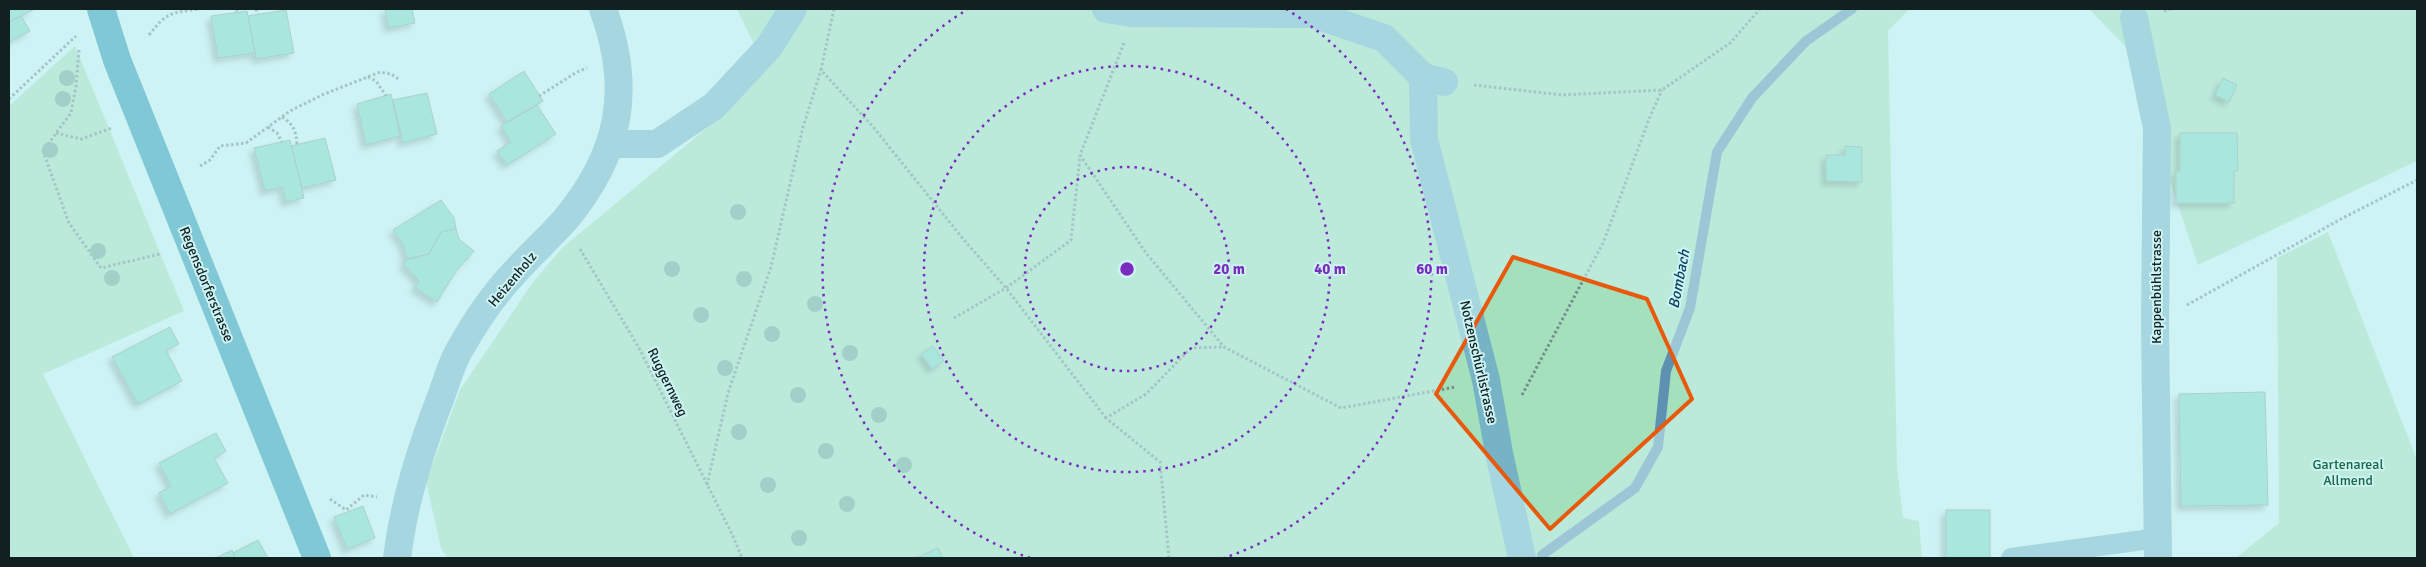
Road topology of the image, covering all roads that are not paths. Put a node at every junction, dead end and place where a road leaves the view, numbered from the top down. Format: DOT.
graph roads {
  1 [pos="101,9"];
  2 [pos="604,9"];
  3 [pos="793,9"];
  4 [pos="1119,11"];
  5 [pos="2134,18"];
  6 [pos="610,144"];
  7 [pos="2158,548"];
  8 [pos="317,558"];
  9 [pos="397,558"];
  10 [pos="1522,558"];
  11 [pos="2011,558"];
  1 -- 8 [label="street, Regensdorferstrasse"];
  2 -- 6 [label="street, Heizenholz"];
  3 -- 6 [label="street"];
  4 -- 10 [label="street, Notzenschürlistrasse"];
  5 -- 7 [label="street, Kappenbühlstrasse"];
  6 -- 9 [label="street, Heizenholz"];
  7 -- 11 [label="lane"];
}
